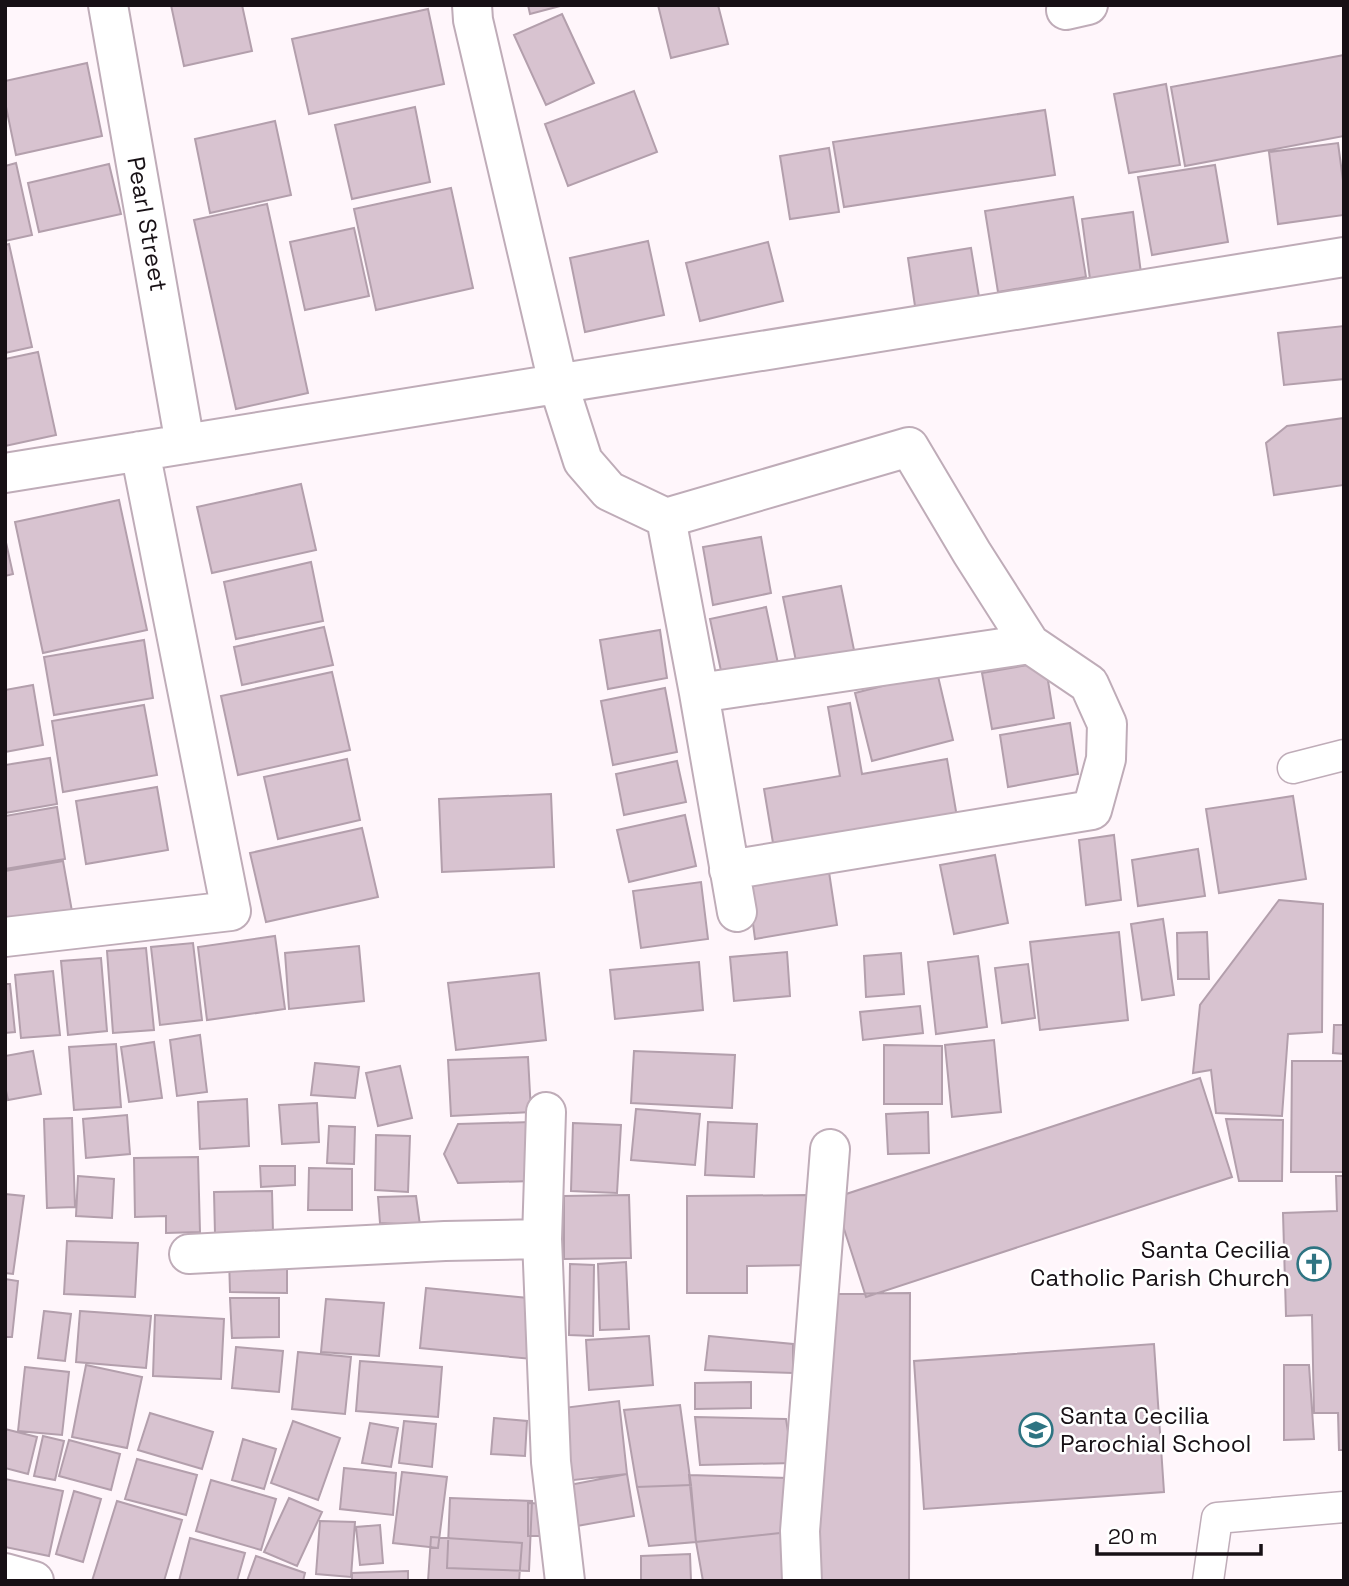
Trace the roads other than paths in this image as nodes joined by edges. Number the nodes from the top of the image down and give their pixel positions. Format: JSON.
{"nodes":[{"id":1,"x":108,"y":5,"type":"edge"},
{"id":2,"x":472,"y":5,"type":"edge"},
{"id":3,"x":1344,"y":257,"type":"edge"},
{"id":4,"x":558,"y":383,"type":"junction"},
{"id":5,"x":185,"y":444,"type":"junction"},
{"id":6,"x":140,"y":451,"type":"junction"},
{"id":7,"x":5,"y":473,"type":"edge"},
{"id":8,"x":666,"y":518,"type":"junction"},
{"id":9,"x":1030,"y":644,"type":"junction"},
{"id":10,"x":699,"y":694,"type":"junction"},
{"id":11,"x":1344,"y":755,"type":"edge"},
{"id":12,"x":1293,"y":768,"type":"dead end"},
{"id":13,"x":729,"y":870,"type":"junction"},
{"id":14,"x":737,"y":912,"type":"dead end"},
{"id":15,"x":5,"y":937,"type":"edge"},
{"id":16,"x":546,"y":1112,"type":"dead end"},
{"id":17,"x":830,"y":1149,"type":"dead end"},
{"id":18,"x":541,"y":1239,"type":"junction"},
{"id":19,"x":189,"y":1254,"type":"dead end"},
{"id":20,"x":1344,"y":1507,"type":"edge"},
{"id":21,"x":5,"y":1573,"type":"edge"},
{"id":22,"x":34,"y":1581,"type":"edge"},
{"id":23,"x":565,"y":1581,"type":"edge"},
{"id":24,"x":803,"y":1581,"type":"edge"},
{"id":25,"x":1208,"y":1581,"type":"edge"}],
"edges":[{"from":1,"to":5,"type":"street","name":"Pearl Street"},
{"from":2,"to":4,"type":"street"},
{"from":3,"to":4,"type":"street"},
{"from":4,"to":5,"type":"street"},
{"from":4,"to":8,"type":"street"},
{"from":5,"to":6,"type":"street"},
{"from":6,"to":7,"type":"street"},
{"from":6,"to":15,"type":"street"},
{"from":8,"to":9,"type":"street"},
{"from":8,"to":10,"type":"street"},
{"from":9,"to":10,"type":"street"},
{"from":9,"to":13,"type":"street"},
{"from":10,"to":13,"type":"street"},
{"from":11,"to":12,"type":"lane"},
{"from":13,"to":14,"type":"street"},
{"from":16,"to":18,"type":"street"},
{"from":17,"to":24,"type":"street"},
{"from":18,"to":19,"type":"street"},
{"from":18,"to":23,"type":"street"},
{"from":20,"to":25,"type":"lane"},
{"from":21,"to":22,"type":"street"}]}
